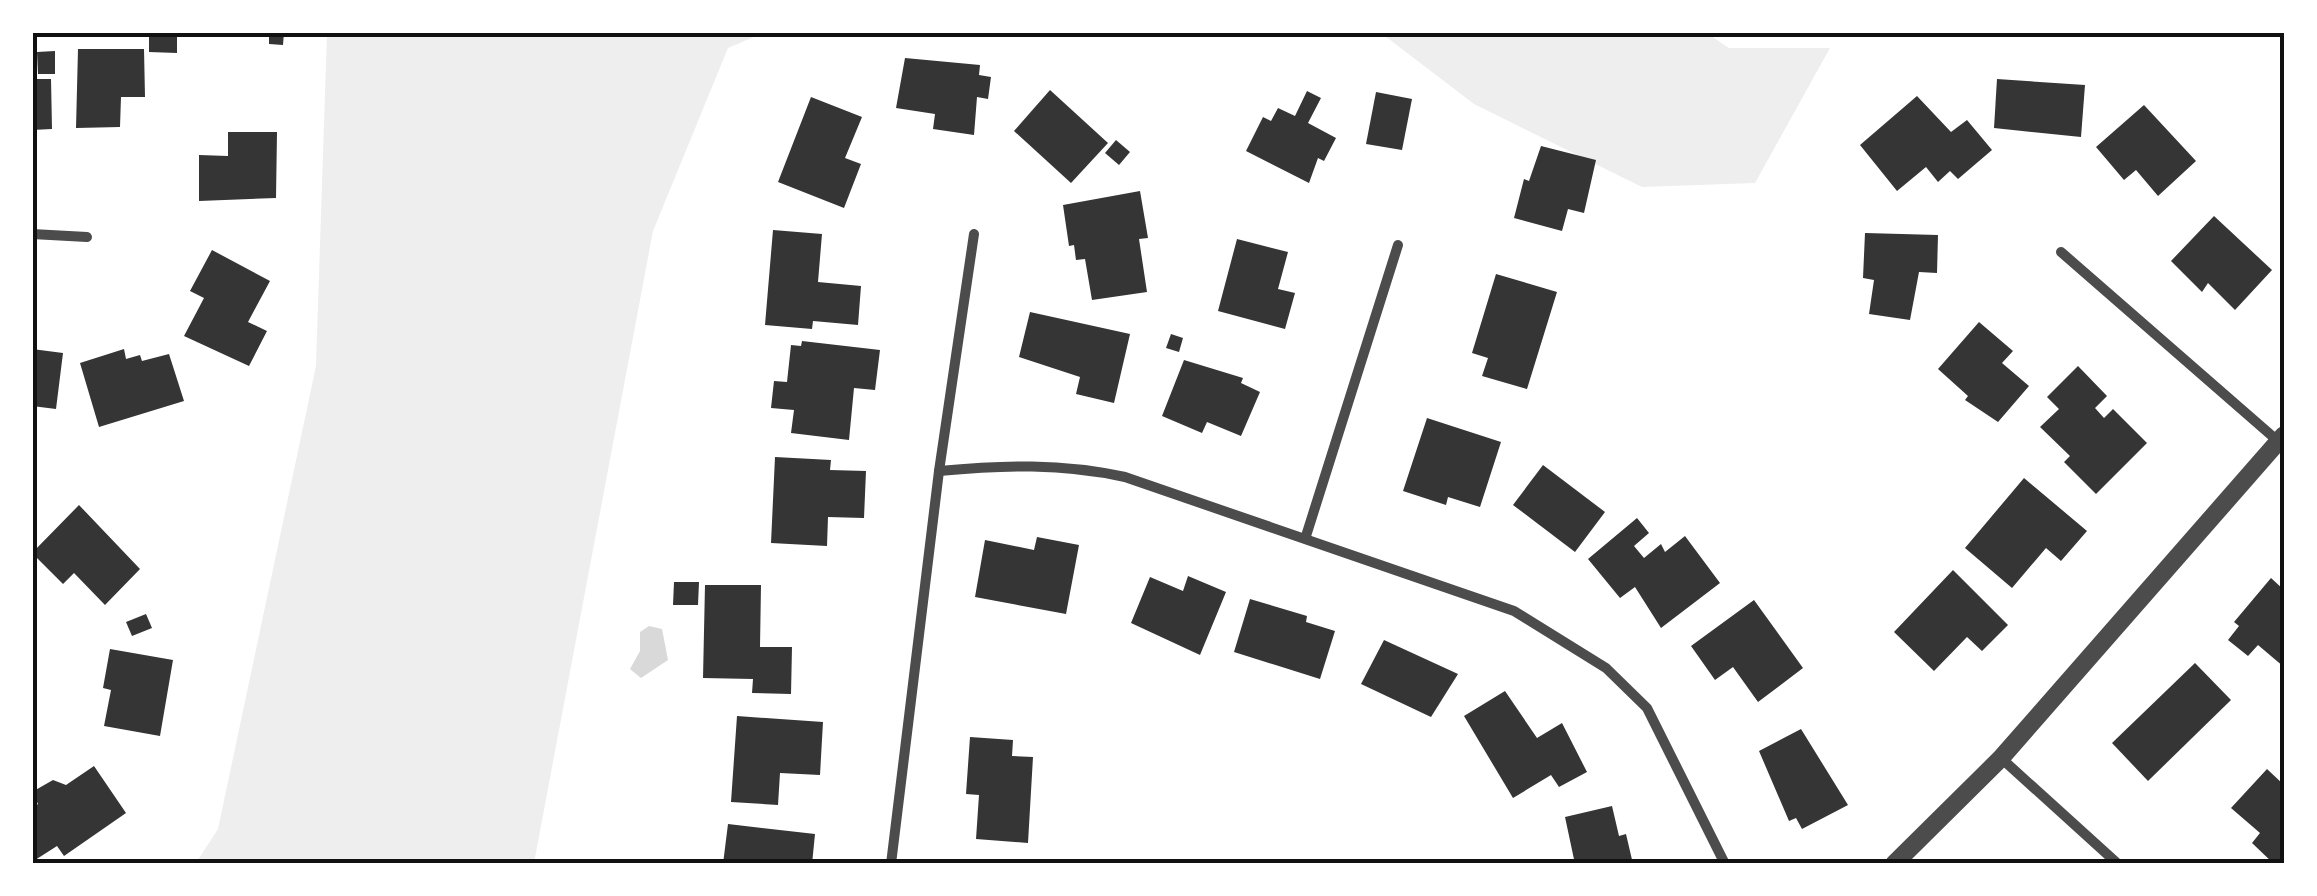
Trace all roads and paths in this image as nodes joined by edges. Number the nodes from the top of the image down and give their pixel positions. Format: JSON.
{"nodes":[{"id":1,"x":32,"y":234,"type":"edge"},
{"id":2,"x":974,"y":234,"type":"dead end"},
{"id":3,"x":87,"y":237,"type":"dead end"},
{"id":4,"x":1398,"y":244,"type":"dead end"},
{"id":5,"x":2061,"y":252,"type":"dead end"},
{"id":6,"x":2283,"y":441,"type":"edge"},
{"id":7,"x":938,"y":471,"type":"junction"},
{"id":8,"x":1306,"y":536,"type":"junction"},
{"id":9,"x":2001,"y":758,"type":"junction"},
{"id":10,"x":891,"y":864,"type":"edge"},
{"id":11,"x":1724,"y":864,"type":"edge"},
{"id":12,"x":1894,"y":864,"type":"edge"},
{"id":13,"x":2118,"y":864,"type":"edge"}],
"edges":[{"from":1,"to":3,"type":"street"},
{"from":2,"to":7,"type":"street"},
{"from":4,"to":8,"type":"street"},
{"from":5,"to":6,"type":"street"},
{"from":6,"to":9,"type":"street"},
{"from":7,"to":8,"type":"street"},
{"from":7,"to":10,"type":"street"},
{"from":8,"to":11,"type":"street"},
{"from":9,"to":12,"type":"street"},
{"from":9,"to":13,"type":"street"}]}
